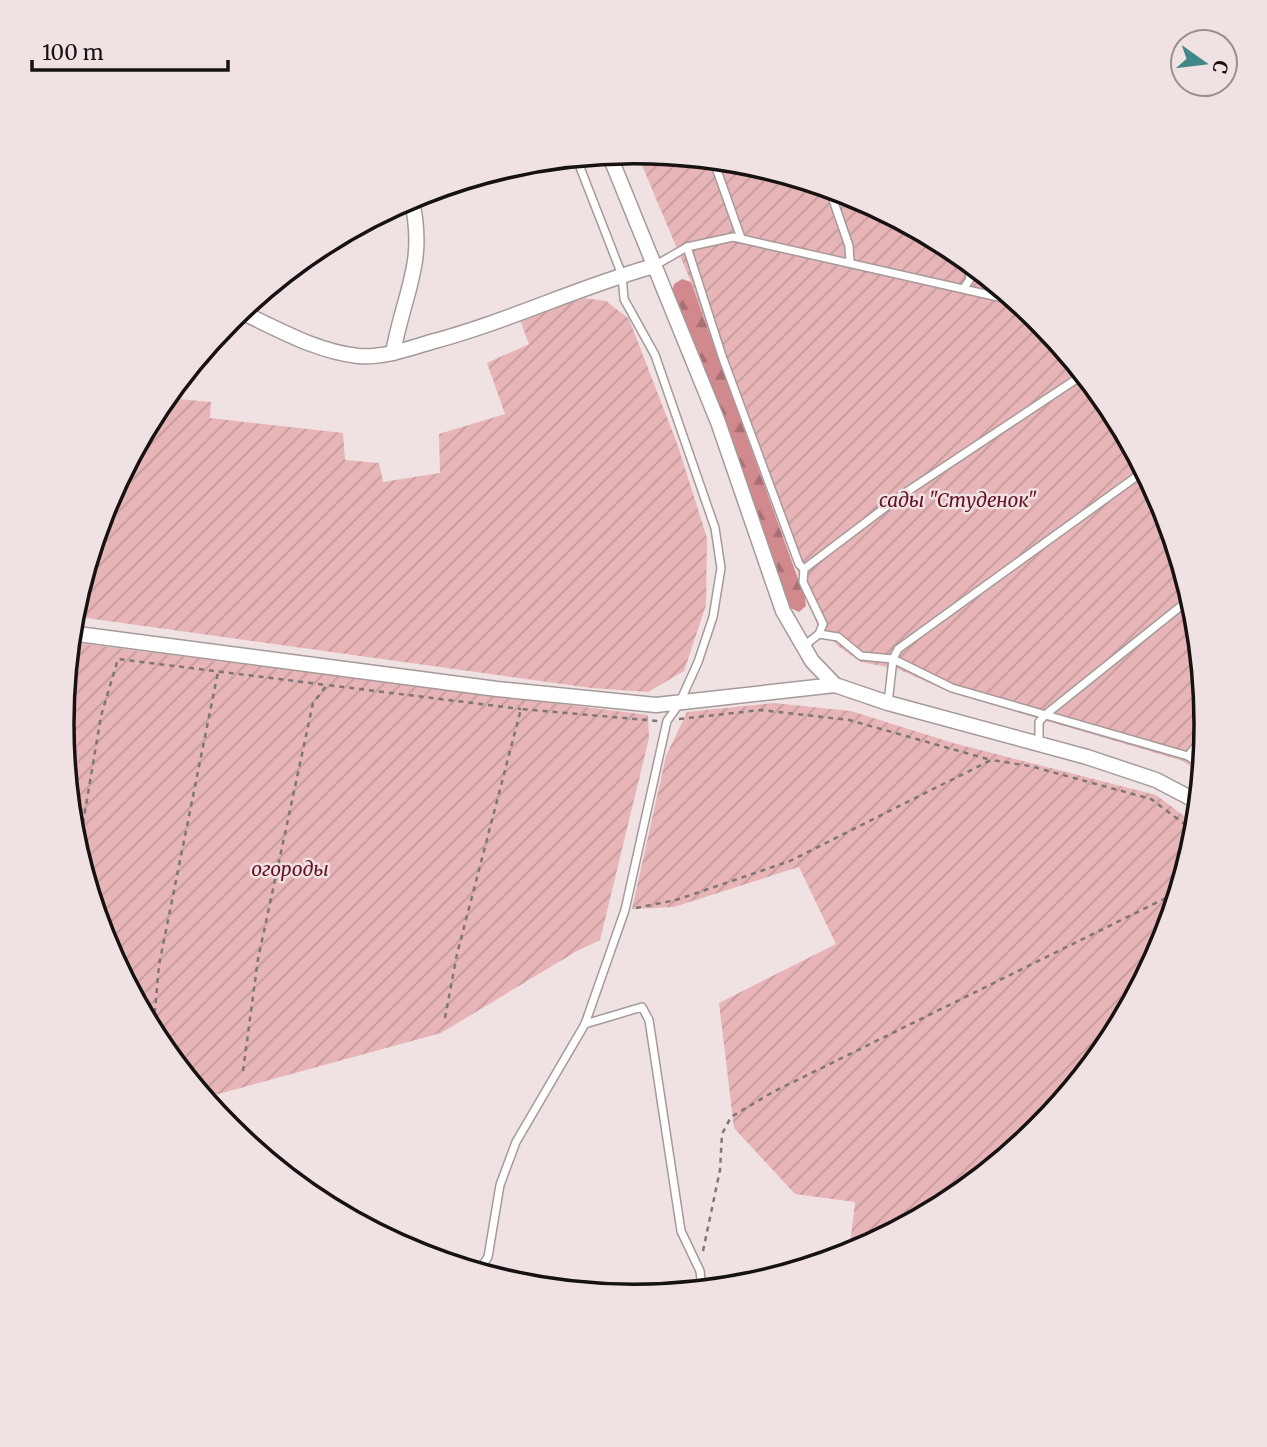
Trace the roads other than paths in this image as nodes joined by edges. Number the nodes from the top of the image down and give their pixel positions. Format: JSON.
{"nodes":[{"id":1,"x":613,"y":165,"type":"edge"},
{"id":2,"x":580,"y":166,"type":"edge"},
{"id":3,"x":717,"y":170,"type":"edge"},
{"id":4,"x":833,"y":200,"type":"edge"},
{"id":5,"x":412,"y":209,"type":"edge"},
{"id":6,"x":741,"y":239,"type":"junction"},
{"id":7,"x":687,"y":247,"type":"junction"},
{"id":8,"x":849,"y":262,"type":"junction"},
{"id":9,"x":654,"y":266,"type":"junction"},
{"id":10,"x":622,"y":275,"type":"junction"},
{"id":11,"x":969,"y":276,"type":"edge"},
{"id":12,"x":964,"y":288,"type":"junction"},
{"id":13,"x":995,"y":296,"type":"edge"},
{"id":14,"x":250,"y":316,"type":"edge"},
{"id":15,"x":393,"y":353,"type":"junction"},
{"id":16,"x":1075,"y":380,"type":"edge"},
{"id":17,"x":1136,"y":477,"type":"edge"},
{"id":18,"x":804,"y":569,"type":"junction"},
{"id":19,"x":1181,"y":606,"type":"edge"},
{"id":20,"x":81,"y":633,"type":"edge"},
{"id":21,"x":819,"y":634,"type":"junction"},
{"id":22,"x":803,"y":646,"type":"junction"},
{"id":23,"x":894,"y":659,"type":"junction"},
{"id":24,"x":835,"y":685,"type":"junction"},
{"id":25,"x":888,"y":703,"type":"junction"},
{"id":26,"x":679,"y":704,"type":"junction"},
{"id":27,"x":1045,"y":715,"type":"junction"},
{"id":28,"x":1039,"y":744,"type":"junction"},
{"id":29,"x":1193,"y":750,"type":"edge"},
{"id":30,"x":1188,"y":756,"type":"junction"},
{"id":31,"x":1192,"y":759,"type":"edge"},
{"id":32,"x":1189,"y":797,"type":"edge"},
{"id":33,"x":585,"y":1024,"type":"junction"},
{"id":34,"x":484,"y":1263,"type":"edge"},
{"id":35,"x":700,"y":1280,"type":"edge"}],
"edges":[{"from":1,"to":9,"type":"street"},
{"from":2,"to":10,"type":"lane"},
{"from":3,"to":6,"type":"lane"},
{"from":4,"to":8,"type":"lane"},
{"from":5,"to":15,"type":"street"},
{"from":6,"to":7,"type":"lane"},
{"from":6,"to":8,"type":"lane"},
{"from":7,"to":9,"type":"lane"},
{"from":7,"to":18,"type":"lane"},
{"from":8,"to":12,"type":"lane"},
{"from":9,"to":10,"type":"street"},
{"from":9,"to":22,"type":"street"},
{"from":10,"to":15,"type":"street"},
{"from":10,"to":26,"type":"lane"},
{"from":11,"to":12,"type":"lane"},
{"from":12,"to":13,"type":"lane"},
{"from":14,"to":15,"type":"street"},
{"from":16,"to":18,"type":"lane"},
{"from":17,"to":23,"type":"lane"},
{"from":18,"to":21,"type":"lane"},
{"from":19,"to":27,"type":"lane"},
{"from":20,"to":26,"type":"street"},
{"from":21,"to":22,"type":"lane"},
{"from":21,"to":23,"type":"lane"},
{"from":22,"to":24,"type":"street"},
{"from":23,"to":25,"type":"lane"},
{"from":23,"to":27,"type":"lane"},
{"from":24,"to":25,"type":"street"},
{"from":24,"to":26,"type":"street"},
{"from":25,"to":28,"type":"street"},
{"from":26,"to":33,"type":"lane"},
{"from":27,"to":28,"type":"lane"},
{"from":27,"to":30,"type":"lane"},
{"from":28,"to":32,"type":"street"},
{"from":29,"to":30,"type":"lane"},
{"from":30,"to":31,"type":"lane"},
{"from":33,"to":34,"type":"lane"},
{"from":33,"to":35,"type":"lane"}]}
